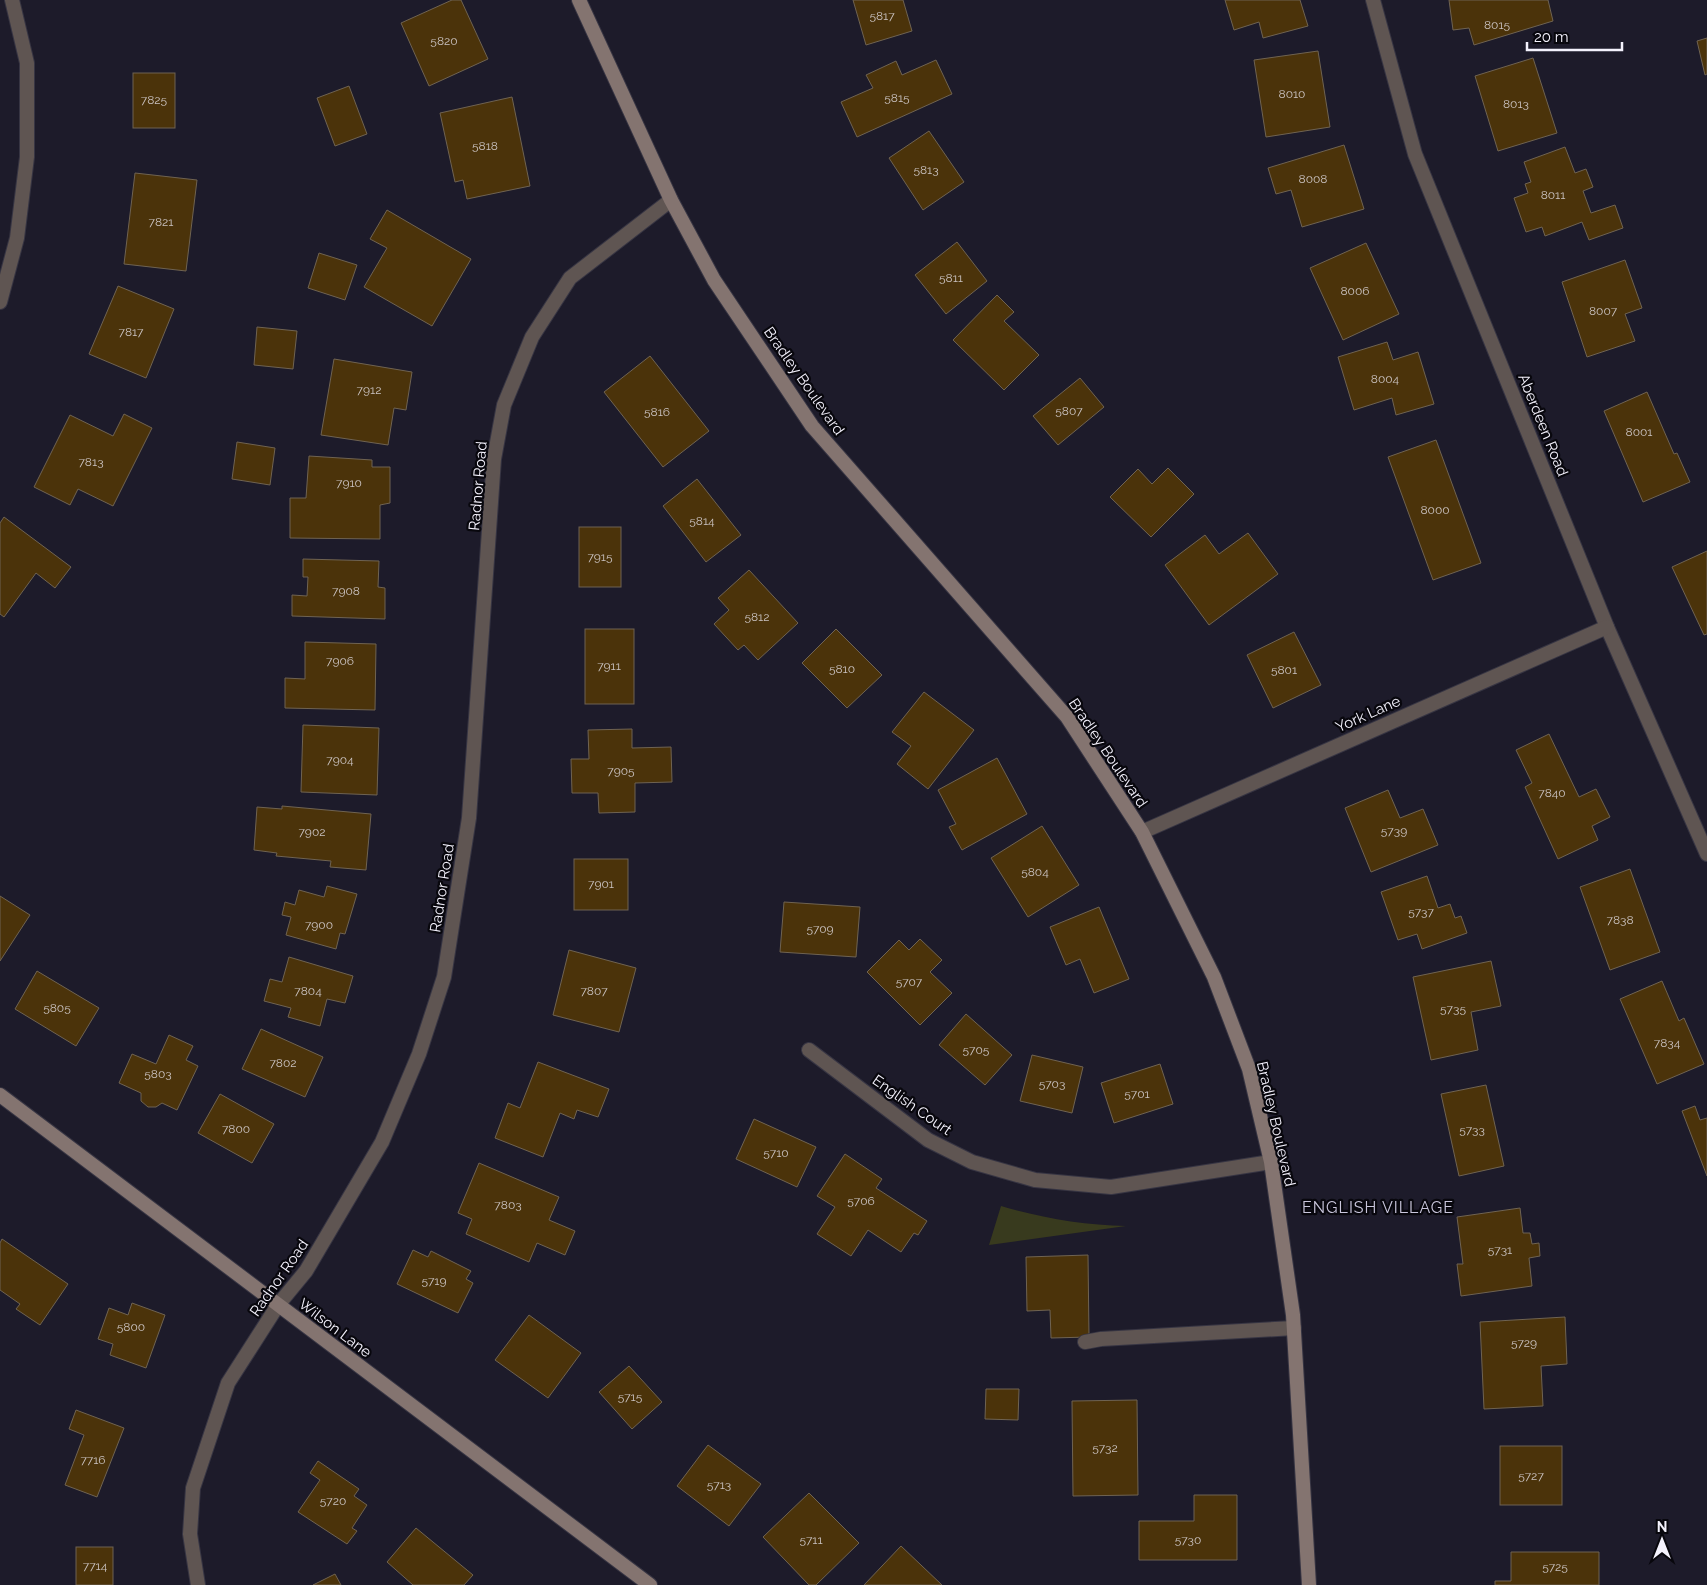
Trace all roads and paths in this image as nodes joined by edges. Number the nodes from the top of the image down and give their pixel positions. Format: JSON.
{"nodes":[{"id":1,"x":12,"y":0,"type":"edge"},
{"id":2,"x":579,"y":0,"type":"edge"},
{"id":3,"x":1373,"y":0,"type":"edge"},
{"id":4,"x":671,"y":200,"type":"junction"},
{"id":5,"x":0,"y":302,"type":"edge"},
{"id":6,"x":1607,"y":627,"type":"junction"},
{"id":7,"x":1142,"y":832,"type":"junction"},
{"id":8,"x":1707,"y":854,"type":"edge"},
{"id":9,"x":809,"y":1050,"type":"dead end"},
{"id":10,"x":0,"y":1095,"type":"edge"},
{"id":11,"x":1271,"y":1162,"type":"junction"},
{"id":12,"x":278,"y":1305,"type":"junction"},
{"id":13,"x":1294,"y":1328,"type":"junction"},
{"id":14,"x":1085,"y":1342,"type":"dead end"},
{"id":15,"x":198,"y":1585,"type":"edge"},
{"id":16,"x":650,"y":1585,"type":"edge"},
{"id":17,"x":1308,"y":1585,"type":"edge"}],
"edges":[{"from":1,"to":5,"type":"street"},
{"from":2,"to":4,"type":"main road","name":"Bradley Boulevard"},
{"from":3,"to":6,"type":"street","name":"Aberdeen Road"},
{"from":4,"to":7,"type":"main road","name":"Bradley Boulevard"},
{"from":4,"to":12,"type":"street","name":"Radnor Road"},
{"from":6,"to":7,"type":"street","name":"York Lane"},
{"from":6,"to":8,"type":"street","name":"Aberdeen Road"},
{"from":7,"to":11,"type":"main road","name":"Bradley Boulevard"},
{"from":9,"to":11,"type":"street","name":"English Court"},
{"from":10,"to":12,"type":"main road","name":"Wilson Lane"},
{"from":11,"to":13,"type":"main road","name":"Bradley Boulevard"},
{"from":12,"to":15,"type":"street","name":"Radnor Road"},
{"from":12,"to":16,"type":"main road","name":"Wilson Lane"},
{"from":13,"to":14,"type":"street"},
{"from":13,"to":17,"type":"main road","name":"Bradley Boulevard"}]}
